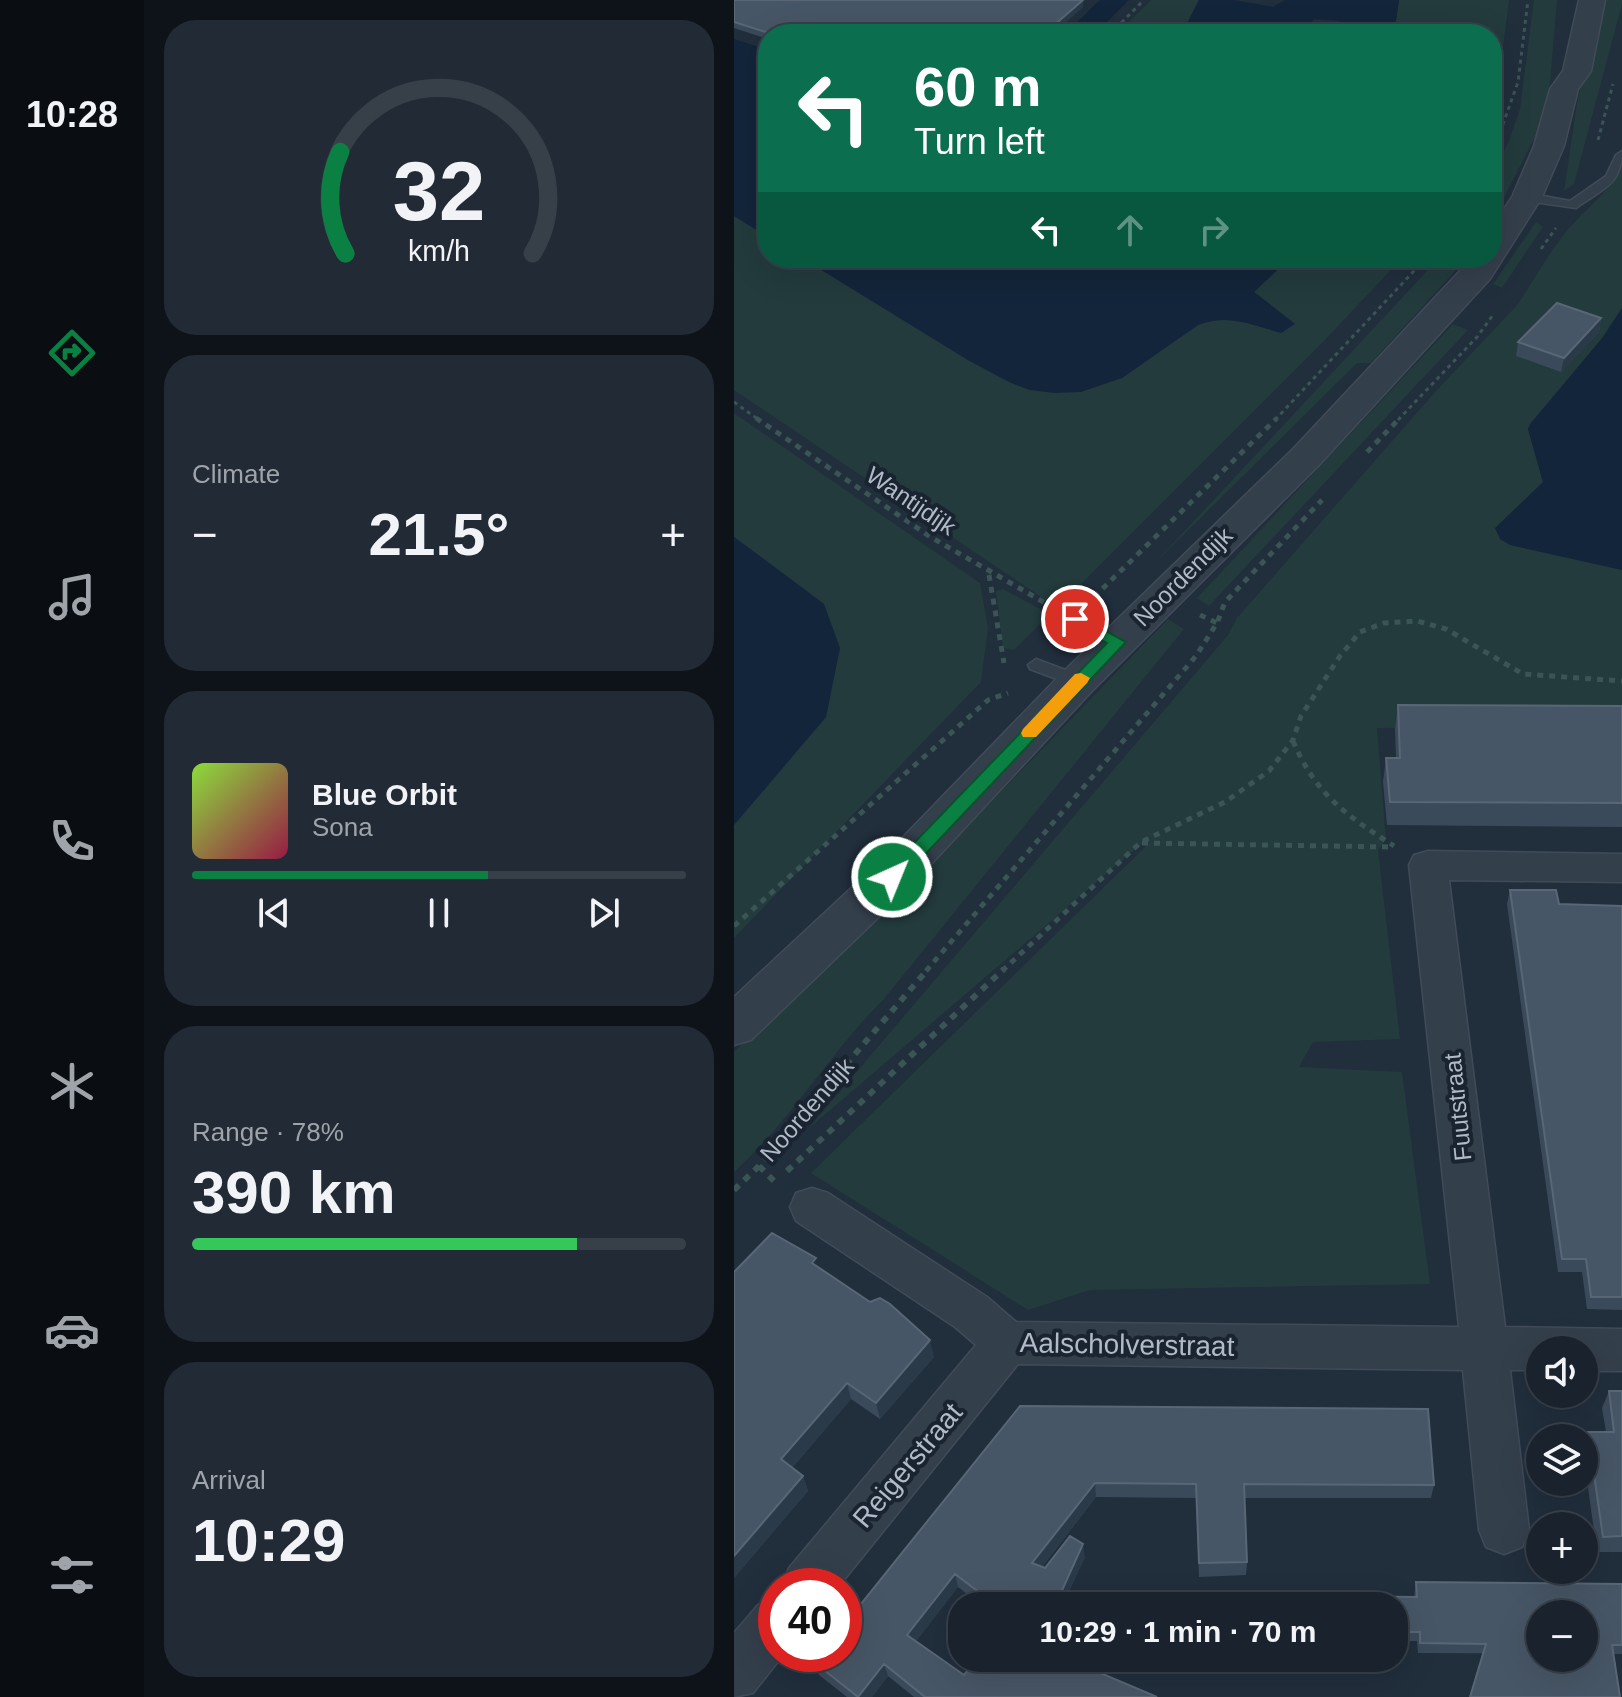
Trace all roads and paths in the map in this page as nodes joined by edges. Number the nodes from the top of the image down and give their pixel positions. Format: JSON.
{"nodes":[{"id":1,"x":1144,"y":0,"type":"edge"},
{"id":2,"x":1528,"y":0,"type":"edge"},
{"id":3,"x":1572,"y":0,"type":"edge"},
{"id":4,"x":1592,"y":0,"type":"edge"},
{"id":5,"x":1120,"y":24,"type":"edge"},
{"id":6,"x":1614,"y":79,"type":"dead end"},
{"id":7,"x":1564,"y":89,"type":"junction"},
{"id":8,"x":1502,"y":127,"type":"edge"},
{"id":9,"x":1622,"y":155,"type":"edge"},
{"id":10,"x":1527,"y":197,"type":"junction"},
{"id":11,"x":1572,"y":205,"type":"junction"},
{"id":12,"x":1502,"y":236,"type":"edge"},
{"id":13,"x":1417,"y":268,"type":"edge"},
{"id":14,"x":1482,"y":268,"type":"edge"},
{"id":15,"x":734,"y":402,"type":"edge"},
{"id":16,"x":988,"y":574,"type":"junction"},
{"id":17,"x":1110,"y":577,"type":"dead end"},
{"id":18,"x":1075,"y":619,"type":"joint"},
{"id":19,"x":1217,"y":623,"type":"dead end"},
{"id":20,"x":1118,"y":642,"type":"junction"},
{"id":21,"x":1005,"y":665,"type":"dead end"},
{"id":22,"x":1036,"y":665,"type":"dead end"},
{"id":23,"x":1078,"y":681,"type":"junction"},
{"id":24,"x":1622,"y":681,"type":"edge"},
{"id":25,"x":1016,"y":690,"type":"dead end"},
{"id":26,"x":1293,"y":740,"type":"junction"},
{"id":27,"x":1141,"y":842,"type":"junction"},
{"id":28,"x":1622,"y":868,"type":"edge"},
{"id":29,"x":734,"y":926,"type":"edge"},
{"id":30,"x":734,"y":1026,"type":"edge"},
{"id":31,"x":734,"y":1190,"type":"edge"},
{"id":32,"x":793,"y":1194,"type":"joint"},
{"id":33,"x":1007,"y":1343,"type":"junction"},
{"id":34,"x":1485,"y":1349,"type":"junction"},
{"id":35,"x":1622,"y":1350,"type":"edge"},
{"id":36,"x":1504,"y":1530,"type":"dead end"},
{"id":37,"x":822,"y":1568,"type":"edge"},
{"id":38,"x":758,"y":1645,"type":"edge"},
{"id":39,"x":734,"y":1674,"type":"edge"}],
"edges":[{"from":1,"to":5,"type":"path"},
{"from":2,"to":8,"type":"path"},
{"from":3,"to":7,"type":"street"},
{"from":4,"to":7,"type":"street"},
{"from":6,"to":11,"type":"path"},
{"from":7,"to":10,"type":"street"},
{"from":9,"to":11,"type":"lane"},
{"from":10,"to":11,"type":"lane"},
{"from":10,"to":12,"type":"street"},
{"from":13,"to":17,"type":"path","name":"Noordendijk"},
{"from":14,"to":20,"type":"street","name":"Noordendijk"},
{"from":15,"to":16,"type":"path","name":"Wantijdijk"},
{"from":16,"to":18,"type":"path","name":"Wantijdijk"},
{"from":16,"to":21,"type":"path"},
{"from":18,"to":20,"type":"lane"},
{"from":19,"to":31,"type":"path","name":"Noordendijk"},
{"from":20,"to":23,"type":"street","name":"Noordendijk"},
{"from":22,"to":23,"type":"lane"},
{"from":23,"to":30,"type":"street","name":"Noordendijk"},
{"from":24,"to":26,"type":"path"},
{"from":25,"to":29,"type":"path"},
{"from":26,"to":27,"type":"path"},
{"from":26,"to":27,"type":"path"},
{"from":27,"to":32,"type":"path"},
{"from":28,"to":34,"type":"street","name":"Fuutstraat"},
{"from":32,"to":33,"type":"street","name":"Aalscholverstraat"},
{"from":33,"to":34,"type":"street","name":"Aalscholverstraat"},
{"from":33,"to":37,"type":"street","name":"Reigerstraat"},
{"from":34,"to":35,"type":"street","name":"Aalscholverstraat"},
{"from":34,"to":36,"type":"street"},
{"from":38,"to":39,"type":"street"}]}
